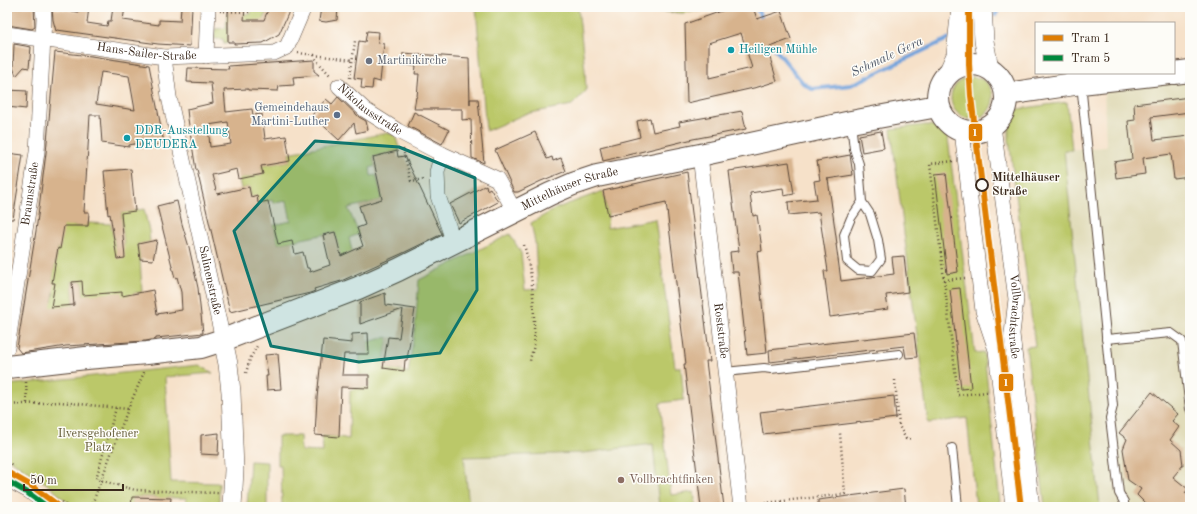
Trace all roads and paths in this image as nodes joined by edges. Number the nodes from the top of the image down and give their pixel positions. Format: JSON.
{"nodes":[{"id":1,"x":43,"y":7,"type":"edge"},
{"id":2,"x":250,"y":7,"type":"edge"},
{"id":3,"x":304,"y":7,"type":"edge"},
{"id":4,"x":982,"y":7,"type":"edge"},
{"id":5,"x":208,"y":9,"type":"edge"},
{"id":6,"x":960,"y":16,"type":"edge"},
{"id":7,"x":7,"y":34,"type":"edge"},
{"id":8,"x":43,"y":38,"type":"junction"},
{"id":9,"x":355,"y":41,"type":"dead end"},
{"id":10,"x":287,"y":47,"type":"junction"},
{"id":11,"x":314,"y":55,"type":"junction"},
{"id":12,"x":164,"y":56,"type":"junction"},
{"id":13,"x":206,"y":56,"type":"junction"},
{"id":14,"x":352,"y":60,"type":"junction"},
{"id":15,"x":952,"y":64,"type":"junction"},
{"id":16,"x":989,"y":68,"type":"junction"},
{"id":17,"x":1190,"y":71,"type":"edge"},
{"id":18,"x":1175,"y":72,"type":"edge"},
{"id":19,"x":1161,"y":74,"type":"edge"},
{"id":20,"x":1081,"y":83,"type":"junction"},
{"id":21,"x":342,"y":89,"type":"junction"},
{"id":22,"x":1006,"y":94,"type":"junction"},
{"id":23,"x":938,"y":104,"type":"junction"},
{"id":24,"x":851,"y":122,"type":"junction"},
{"id":25,"x":993,"y":126,"type":"junction"},
{"id":26,"x":398,"y":131,"type":"junction"},
{"id":27,"x":962,"y":131,"type":"junction"},
{"id":28,"x":442,"y":154,"type":"junction"},
{"id":29,"x":700,"y":155,"type":"junction"},
{"id":30,"x":953,"y":161,"type":"dead end"},
{"id":31,"x":437,"y":177,"type":"junction"},
{"id":32,"x":862,"y":202,"type":"junction"},
{"id":33,"x":515,"y":212,"type":"junction"},
{"id":34,"x":454,"y":243,"type":"junction"},
{"id":35,"x":524,"y":245,"type":"dead end"},
{"id":36,"x":968,"y":277,"type":"dead end"},
{"id":37,"x":944,"y":280,"type":"junction"},
{"id":38,"x":223,"y":340,"type":"junction"},
{"id":39,"x":1106,"y":340,"type":"junction"},
{"id":40,"x":7,"y":348,"type":"edge"},
{"id":41,"x":147,"y":353,"type":"junction"},
{"id":42,"x":899,"y":354,"type":"dead end"},
{"id":43,"x":530,"y":363,"type":"dead end"},
{"id":44,"x":16,"y":366,"type":"edge"},
{"id":45,"x":725,"y":372,"type":"junction"},
{"id":46,"x":894,"y":380,"type":"dead end"},
{"id":47,"x":992,"y":392,"type":"dead end"},
{"id":48,"x":27,"y":403,"type":"junction"},
{"id":49,"x":7,"y":405,"type":"edge"},
{"id":50,"x":116,"y":408,"type":"junction"},
{"id":51,"x":128,"y":409,"type":"junction"},
{"id":52,"x":1190,"y":409,"type":"edge"},
{"id":53,"x":840,"y":433,"type":"dead end"},
{"id":54,"x":911,"y":438,"type":"dead end"},
{"id":55,"x":952,"y":448,"type":"dead end"},
{"id":56,"x":7,"y":472,"type":"edge"},
{"id":57,"x":7,"y":479,"type":"edge"},
{"id":58,"x":101,"y":480,"type":"junction"},
{"id":59,"x":232,"y":501,"type":"edge"},
{"id":60,"x":50,"y":507,"type":"edge"},
{"id":61,"x":60,"y":507,"type":"edge"},
{"id":62,"x":91,"y":507,"type":"edge"},
{"id":63,"x":741,"y":507,"type":"edge"},
{"id":64,"x":765,"y":507,"type":"edge"},
{"id":65,"x":958,"y":507,"type":"edge"},
{"id":66,"x":1014,"y":507,"type":"edge"},
{"id":67,"x":1032,"y":507,"type":"edge"},
{"id":68,"x":1124,"y":507,"type":"edge"}],
"edges":[{"from":1,"to":8,"type":"street","name":"Braunstraße"},
{"from":2,"to":5,"type":"path"},
{"from":3,"to":10,"type":"street"},
{"from":4,"to":16,"type":"street"},
{"from":5,"to":13,"type":"street"},
{"from":6,"to":15,"type":"street"},
{"from":7,"to":8,"type":"street","name":"Hans-Sailer-Straße"},
{"from":8,"to":12,"type":"street","name":"Hans-Sailer-Straße"},
{"from":8,"to":40,"type":"street","name":"Braunstraße"},
{"from":9,"to":14,"type":"path"},
{"from":10,"to":11,"type":"path"},
{"from":10,"to":13,"type":"street","name":"Hans-Sailer-Straße"},
{"from":11,"to":14,"type":"path"},
{"from":11,"to":21,"type":"path","name":"Nikolausstraße"},
{"from":12,"to":13,"type":"street","name":"Hans-Sailer-Straße"},
{"from":12,"to":38,"type":"street","name":"Salinenstraße"},
{"from":14,"to":21,"type":"path"},
{"from":15,"to":16,"type":"main road"},
{"from":15,"to":23,"type":"main road"},
{"from":16,"to":22,"type":"main road"},
{"from":17,"to":18,"type":"main road"},
{"from":19,"to":20,"type":"main road"},
{"from":20,"to":22,"type":"main road"},
{"from":20,"to":39,"type":"lane"},
{"from":21,"to":26,"type":"street","name":"Nikolausstraße"},
{"from":22,"to":25,"type":"main road"},
{"from":23,"to":24,"type":"main road","name":"Mittelhäuser Straße"},
{"from":23,"to":27,"type":"main road"},
{"from":24,"to":29,"type":"main road","name":"Mittelhäuser Straße"},
{"from":24,"to":32,"type":"lane"},
{"from":25,"to":27,"type":"main road"},
{"from":25,"to":67,"type":"street","name":"Vollbrachtstraße"},
{"from":26,"to":28,"type":"street","name":"Nikolausstraße"},
{"from":26,"to":31,"type":"path"},
{"from":27,"to":66,"type":"street","name":"Vollbrachtstraße"},
{"from":28,"to":31,"type":"street"},
{"from":28,"to":33,"type":"street","name":"Nikolausstraße"},
{"from":29,"to":33,"type":"main road","name":"Mittelhäuser Straße"},
{"from":29,"to":45,"type":"street","name":"Roststraße"},
{"from":30,"to":37,"type":"path"},
{"from":31,"to":34,"type":"street"},
{"from":32,"to":32,"type":"lane"},
{"from":33,"to":34,"type":"main road","name":"Mittelhäuser Straße"},
{"from":34,"to":38,"type":"main road","name":"Mittelhäuser Straße"},
{"from":35,"to":43,"type":"path"},
{"from":36,"to":37,"type":"path"},
{"from":37,"to":47,"type":"path"},
{"from":38,"to":41,"type":"main road"},
{"from":38,"to":59,"type":"street","name":"Salinenstraße"},
{"from":39,"to":52,"type":"lane"},
{"from":39,"to":68,"type":"lane"},
{"from":41,"to":44,"type":"main road"},
{"from":41,"to":51,"type":"path"},
{"from":42,"to":45,"type":"lane"},
{"from":44,"to":48,"type":"path"},
{"from":45,"to":63,"type":"street","name":"Roststraße"},
{"from":46,"to":54,"type":"path"},
{"from":48,"to":49,"type":"path"},
{"from":48,"to":50,"type":"path"},
{"from":50,"to":51,"type":"path"},
{"from":50,"to":58,"type":"path"},
{"from":51,"to":58,"type":"path"},
{"from":53,"to":64,"type":"path"},
{"from":55,"to":65,"type":"lane"},
{"from":56,"to":61,"type":"lane"},
{"from":57,"to":60,"type":"street"},
{"from":58,"to":59,"type":"path"},
{"from":58,"to":62,"type":"path"}]}
